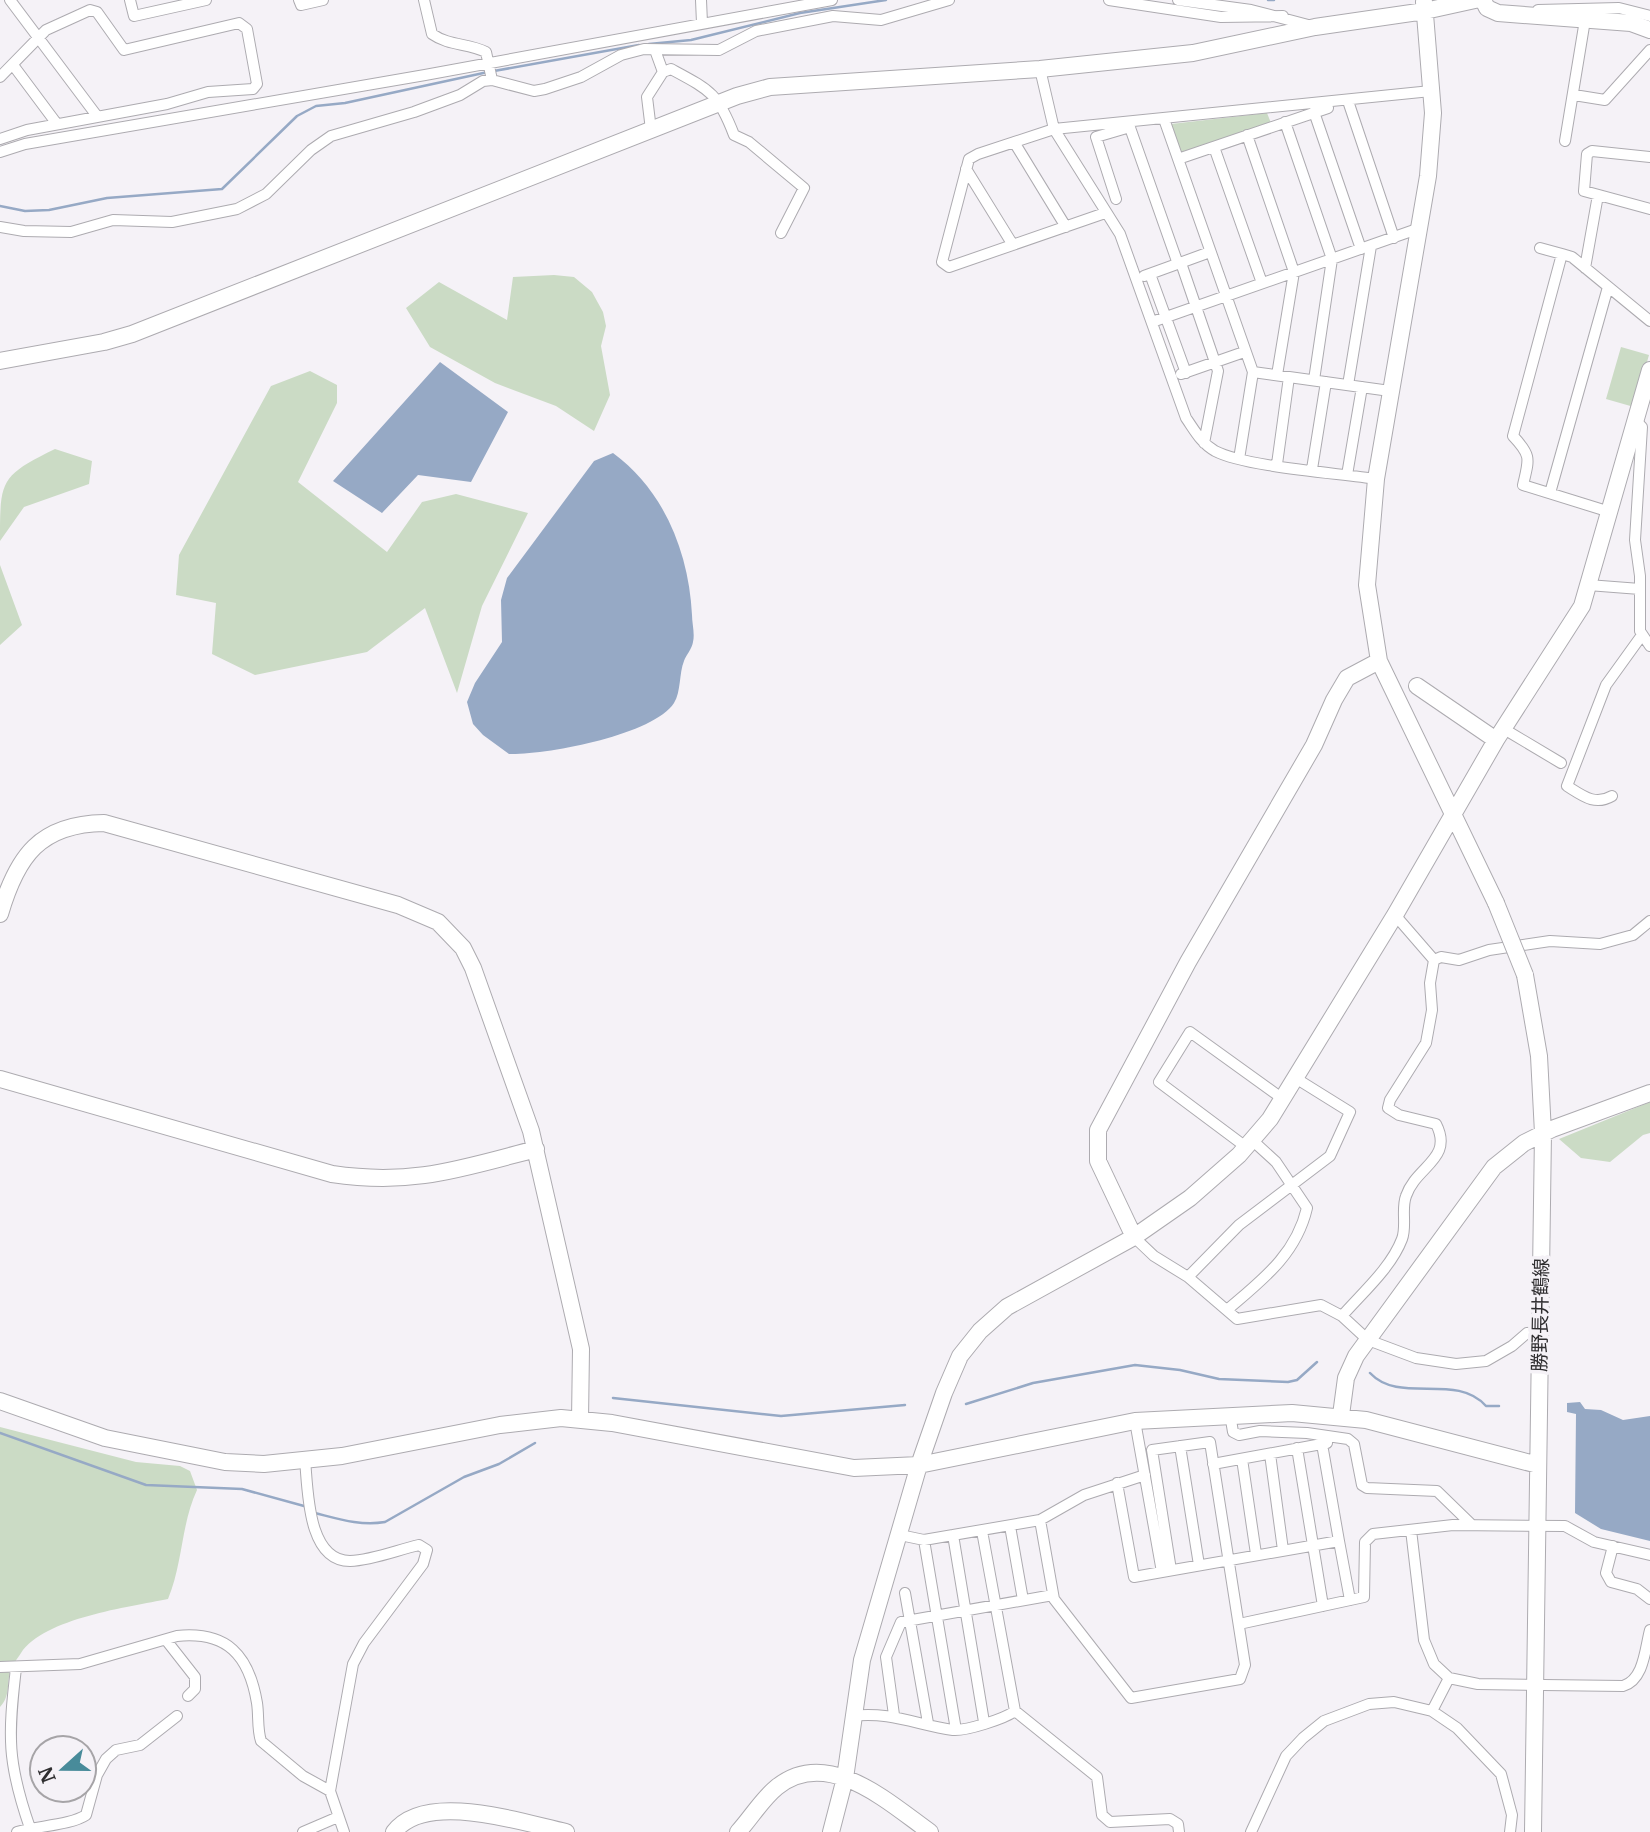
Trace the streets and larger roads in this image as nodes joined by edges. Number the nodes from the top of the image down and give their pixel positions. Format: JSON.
{"nodes":[{"id":1,"x":10,"y":0,"type":"edge"},
{"id":2,"x":130,"y":0,"type":"edge"},
{"id":3,"x":206,"y":0,"type":"edge"},
{"id":4,"x":299,"y":0,"type":"edge"},
{"id":5,"x":323,"y":0,"type":"edge"},
{"id":6,"x":424,"y":0,"type":"edge"},
{"id":7,"x":701,"y":0,"type":"edge"},
{"id":8,"x":832,"y":0,"type":"edge"},
{"id":9,"x":949,"y":0,"type":"edge"},
{"id":10,"x":1109,"y":0,"type":"edge"},
{"id":11,"x":1178,"y":0,"type":"edge"},
{"id":12,"x":1475,"y":0,"type":"edge"},
{"id":13,"x":1483,"y":0,"type":"edge"},
{"id":14,"x":1231,"y":4,"type":"edge"},
{"id":15,"x":1424,"y":6,"type":"edge"},
{"id":16,"x":1283,"y":16,"type":"junction"},
{"id":17,"x":1531,"y":16,"type":"junction"},
{"id":18,"x":1650,"y":16,"type":"edge"},
{"id":19,"x":1585,"y":20,"type":"junction"},
{"id":20,"x":702,"y":23,"type":"junction"},
{"id":21,"x":1315,"y":27,"type":"junction"},
{"id":22,"x":1650,"y":30,"type":"edge"},
{"id":23,"x":38,"y":38,"type":"junction"},
{"id":24,"x":655,"y":50,"type":"junction"},
{"id":25,"x":1650,"y":50,"type":"edge"},
{"id":26,"x":490,"y":62,"type":"junction"},
{"id":27,"x":13,"y":65,"type":"junction"},
{"id":28,"x":1040,"y":69,"type":"junction"},
{"id":29,"x":663,"y":72,"type":"junction"},
{"id":30,"x":0,"y":77,"type":"edge"},
{"id":31,"x":492,"y":80,"type":"junction"},
{"id":32,"x":1431,"y":92,"type":"junction"},
{"id":33,"x":1574,"y":95,"type":"junction"},
{"id":34,"x":1348,"y":101,"type":"junction"},
{"id":35,"x":720,"y":103,"type":"junction"},
{"id":36,"x":1314,"y":112,"type":"junction"},
{"id":37,"x":97,"y":116,"type":"junction"},
{"id":38,"x":1164,"y":119,"type":"junction"},
{"id":39,"x":1285,"y":122,"type":"junction"},
{"id":40,"x":57,"y":124,"type":"junction"},
{"id":41,"x":1129,"y":125,"type":"junction"},
{"id":42,"x":1054,"y":128,"type":"junction"},
{"id":43,"x":651,"y":130,"type":"junction"},
{"id":44,"x":1247,"y":135,"type":"junction"},
{"id":45,"x":0,"y":139,"type":"edge"},
{"id":46,"x":1565,"y":141,"type":"dead end"},
{"id":47,"x":1014,"y":142,"type":"junction"},
{"id":48,"x":1214,"y":147,"type":"junction"},
{"id":49,"x":0,"y":152,"type":"edge"},
{"id":50,"x":1650,"y":158,"type":"edge"},
{"id":51,"x":1178,"y":159,"type":"junction"},
{"id":52,"x":966,"y":169,"type":"junction"},
{"id":53,"x":1598,"y":194,"type":"junction"},
{"id":54,"x":1116,"y":200,"type":"dead end"},
{"id":55,"x":1650,"y":209,"type":"edge"},
{"id":56,"x":1105,"y":213,"type":"junction"},
{"id":57,"x":0,"y":227,"type":"edge"},
{"id":58,"x":1066,"y":227,"type":"junction"},
{"id":59,"x":1420,"y":228,"type":"junction"},
{"id":60,"x":781,"y":233,"type":"dead end"},
{"id":61,"x":1394,"y":238,"type":"junction"},
{"id":62,"x":1013,"y":245,"type":"junction"},
{"id":63,"x":1366,"y":247,"type":"junction"},
{"id":64,"x":1540,"y":248,"type":"dead end"},
{"id":65,"x":1210,"y":252,"type":"junction"},
{"id":66,"x":1562,"y":254,"type":"junction"},
{"id":67,"x":1332,"y":259,"type":"junction"},
{"id":68,"x":1179,"y":263,"type":"junction"},
{"id":69,"x":1585,"y":268,"type":"junction"},
{"id":70,"x":1294,"y":272,"type":"junction"},
{"id":71,"x":1150,"y":274,"type":"junction"},
{"id":72,"x":1138,"y":278,"type":"junction"},
{"id":73,"x":1262,"y":283,"type":"junction"},
{"id":74,"x":1608,"y":287,"type":"junction"},
{"id":75,"x":1224,"y":296,"type":"junction"},
{"id":76,"x":1195,"y":307,"type":"junction"},
{"id":77,"x":1166,"y":318,"type":"junction"},
{"id":78,"x":1650,"y":321,"type":"edge"},
{"id":79,"x":1152,"y":323,"type":"junction"},
{"id":80,"x":1244,"y":352,"type":"junction"},
{"id":81,"x":0,"y":361,"type":"edge"},
{"id":82,"x":1215,"y":362,"type":"junction"},
{"id":83,"x":1650,"y":370,"type":"edge"},
{"id":84,"x":1253,"y":372,"type":"junction"},
{"id":85,"x":1186,"y":373,"type":"junction"},
{"id":86,"x":1283,"y":376,"type":"junction"},
{"id":87,"x":1172,"y":378,"type":"junction"},
{"id":88,"x":1314,"y":380,"type":"junction"},
{"id":89,"x":1326,"y":382,"type":"junction"},
{"id":90,"x":1348,"y":385,"type":"junction"},
{"id":91,"x":1362,"y":387,"type":"junction"},
{"id":92,"x":1390,"y":391,"type":"junction"},
{"id":93,"x":1642,"y":412,"type":"edge"},
{"id":94,"x":1204,"y":443,"type":"junction"},
{"id":95,"x":1239,"y":459,"type":"junction"},
{"id":96,"x":1277,"y":464,"type":"junction"},
{"id":97,"x":1312,"y":470,"type":"junction"},
{"id":98,"x":1347,"y":475,"type":"junction"},
{"id":99,"x":1376,"y":479,"type":"junction"},
{"id":100,"x":1550,"y":494,"type":"junction"},
{"id":101,"x":1610,"y":512,"type":"junction"},
{"id":102,"x":1588,"y":585,"type":"junction"},
{"id":103,"x":1640,"y":589,"type":"junction"},
{"id":104,"x":1642,"y":635,"type":"junction"},
{"id":105,"x":1650,"y":646,"type":"edge"},
{"id":106,"x":1379,"y":661,"type":"junction"},
{"id":107,"x":1417,"y":686,"type":"dead end"},
{"id":108,"x":1500,"y":734,"type":"junction"},
{"id":109,"x":1561,"y":763,"type":"dead end"},
{"id":110,"x":1612,"y":796,"type":"dead end"},
{"id":111,"x":1452,"y":816,"type":"junction"},
{"id":112,"x":0,"y":914,"type":"edge"},
{"id":113,"x":1395,"y":915,"type":"junction"},
{"id":114,"x":1650,"y":921,"type":"edge"},
{"id":115,"x":1434,"y":960,"type":"junction"},
{"id":116,"x":0,"y":1079,"type":"edge"},
{"id":117,"x":1297,"y":1079,"type":"junction"},
{"id":118,"x":1650,"y":1093,"type":"edge"},
{"id":119,"x":1283,"y":1099,"type":"junction"},
{"id":120,"x":1543,"y":1133,"type":"junction"},
{"id":121,"x":1249,"y":1143,"type":"junction"},
{"id":122,"x":536,"y":1149,"type":"junction"},
{"id":123,"x":1292,"y":1184,"type":"junction"},
{"id":124,"x":1135,"y":1237,"type":"junction"},
{"id":125,"x":1188,"y":1277,"type":"junction"},
{"id":126,"x":1227,"y":1310,"type":"junction"},
{"id":127,"x":1342,"y":1316,"type":"junction"},
{"id":128,"x":1540,"y":1332,"type":"junction"},
{"id":129,"x":1368,"y":1339,"type":"junction"},
{"id":130,"x":0,"y":1401,"type":"edge"},
{"id":131,"x":1230,"y":1415,"type":"junction"},
{"id":132,"x":1340,"y":1415,"type":"junction"},
{"id":133,"x":580,"y":1420,"type":"junction"},
{"id":134,"x":1135,"y":1421,"type":"junction"},
{"id":135,"x":1348,"y":1439,"type":"junction"},
{"id":136,"x":1322,"y":1444,"type":"junction"},
{"id":137,"x":1180,"y":1446,"type":"junction"},
{"id":138,"x":1297,"y":1448,"type":"junction"},
{"id":139,"x":1270,"y":1454,"type":"junction"},
{"id":140,"x":1242,"y":1459,"type":"junction"},
{"id":141,"x":305,"y":1460,"type":"junction"},
{"id":142,"x":1213,"y":1464,"type":"junction"},
{"id":143,"x":919,"y":1465,"type":"junction"},
{"id":144,"x":1538,"y":1465,"type":"junction"},
{"id":145,"x":1145,"y":1475,"type":"junction"},
{"id":146,"x":1117,"y":1483,"type":"junction"},
{"id":147,"x":1040,"y":1520,"type":"junction"},
{"id":148,"x":1472,"y":1525,"type":"junction"},
{"id":149,"x":1539,"y":1525,"type":"junction"},
{"id":150,"x":1010,"y":1526,"type":"junction"},
{"id":151,"x":1411,"y":1530,"type":"junction"},
{"id":152,"x":982,"y":1531,"type":"junction"},
{"id":153,"x":900,"y":1535,"type":"junction"},
{"id":154,"x":953,"y":1535,"type":"junction"},
{"id":155,"x":924,"y":1540,"type":"junction"},
{"id":156,"x":1339,"y":1541,"type":"junction"},
{"id":157,"x":1312,"y":1545,"type":"junction"},
{"id":158,"x":1613,"y":1546,"type":"junction"},
{"id":159,"x":1283,"y":1550,"type":"junction"},
{"id":160,"x":1256,"y":1554,"type":"junction"},
{"id":161,"x":1650,"y":1555,"type":"edge"},
{"id":162,"x":1228,"y":1559,"type":"junction"},
{"id":163,"x":1199,"y":1565,"type":"junction"},
{"id":164,"x":1166,"y":1571,"type":"junction"},
{"id":165,"x":905,"y":1593,"type":"dead end"},
{"id":166,"x":1053,"y":1595,"type":"junction"},
{"id":167,"x":1023,"y":1600,"type":"junction"},
{"id":168,"x":1350,"y":1600,"type":"junction"},
{"id":169,"x":1650,"y":1600,"type":"edge"},
{"id":170,"x":995,"y":1605,"type":"junction"},
{"id":171,"x":1323,"y":1606,"type":"junction"},
{"id":172,"x":965,"y":1611,"type":"junction"},
{"id":173,"x":937,"y":1616,"type":"junction"},
{"id":174,"x":910,"y":1621,"type":"junction"},
{"id":175,"x":1239,"y":1624,"type":"junction"},
{"id":176,"x":1650,"y":1630,"type":"edge"},
{"id":177,"x":166,"y":1640,"type":"junction"},
{"id":178,"x":0,"y":1667,"type":"edge"},
{"id":179,"x":16,"y":1668,"type":"junction"},
{"id":180,"x":1449,"y":1678,"type":"junction"},
{"id":181,"x":1536,"y":1685,"type":"junction"},
{"id":182,"x":188,"y":1696,"type":"dead end"},
{"id":183,"x":1015,"y":1711,"type":"junction"},
{"id":184,"x":1432,"y":1711,"type":"junction"},
{"id":185,"x":894,"y":1715,"type":"junction"},
{"id":186,"x":177,"y":1716,"type":"dead end"},
{"id":187,"x":852,"y":1716,"type":"junction"},
{"id":188,"x":984,"y":1722,"type":"junction"},
{"id":189,"x":928,"y":1723,"type":"junction"},
{"id":190,"x":956,"y":1730,"type":"junction"},
{"id":191,"x":845,"y":1778,"type":"junction"},
{"id":192,"x":330,"y":1791,"type":"junction"},
{"id":193,"x":338,"y":1817,"type":"junction"},
{"id":194,"x":30,"y":1828,"type":"junction"},
{"id":195,"x":17,"y":1832,"type":"edge"},
{"id":196,"x":303,"y":1832,"type":"edge"},
{"id":197,"x":344,"y":1832,"type":"edge"},
{"id":198,"x":394,"y":1832,"type":"edge"},
{"id":199,"x":566,"y":1832,"type":"edge"},
{"id":200,"x":738,"y":1832,"type":"edge"},
{"id":201,"x":831,"y":1832,"type":"edge"},
{"id":202,"x":930,"y":1832,"type":"edge"},
{"id":203,"x":1180,"y":1832,"type":"edge"},
{"id":204,"x":1251,"y":1832,"type":"edge"},
{"id":205,"x":1510,"y":1832,"type":"edge"},
{"id":206,"x":1533,"y":1832,"type":"edge"}],
"edges":[{"from":1,"to":23,"type":"street"},
{"from":2,"to":3,"type":"street"},
{"from":4,"to":5,"type":"street"},
{"from":6,"to":26,"type":"street"},
{"from":7,"to":20,"type":"street"},
{"from":8,"to":20,"type":"street"},
{"from":9,"to":24,"type":"street"},
{"from":10,"to":16,"type":"street"},
{"from":11,"to":14,"type":"street"},
{"from":12,"to":15,"type":"street"},
{"from":13,"to":17,"type":"street"},
{"from":14,"to":16,"type":"street"},
{"from":15,"to":21,"type":"street"},
{"from":15,"to":32,"type":"street","name":"勝野長井鶴線"},
{"from":16,"to":21,"type":"street"},
{"from":17,"to":18,"type":"street"},
{"from":17,"to":19,"type":"street"},
{"from":19,"to":22,"type":"street"},
{"from":19,"to":33,"type":"street"},
{"from":20,"to":26,"type":"street"},
{"from":21,"to":28,"type":"street"},
{"from":23,"to":27,"type":"street"},
{"from":23,"to":37,"type":"street"},
{"from":23,"to":37,"type":"street"},
{"from":24,"to":29,"type":"street"},
{"from":24,"to":31,"type":"street"},
{"from":25,"to":33,"type":"street"},
{"from":26,"to":31,"type":"street"},
{"from":26,"to":49,"type":"street"},
{"from":27,"to":30,"type":"street"},
{"from":27,"to":40,"type":"street"},
{"from":28,"to":35,"type":"street"},
{"from":28,"to":42,"type":"street"},
{"from":29,"to":35,"type":"street"},
{"from":29,"to":43,"type":"street"},
{"from":31,"to":57,"type":"street"},
{"from":32,"to":34,"type":"street"},
{"from":32,"to":59,"type":"street","name":"勝野長井鶴線"},
{"from":33,"to":46,"type":"street"},
{"from":34,"to":36,"type":"street"},
{"from":34,"to":38,"type":"street"},
{"from":34,"to":61,"type":"street"},
{"from":35,"to":43,"type":"street"},
{"from":35,"to":60,"type":"street"},
{"from":36,"to":39,"type":"street"},
{"from":36,"to":63,"type":"street"},
{"from":37,"to":40,"type":"street"},
{"from":38,"to":41,"type":"street"},
{"from":38,"to":51,"type":"street"},
{"from":39,"to":44,"type":"street"},
{"from":39,"to":67,"type":"street"},
{"from":40,"to":45,"type":"street"},
{"from":41,"to":42,"type":"street"},
{"from":41,"to":54,"type":"street"},
{"from":41,"to":68,"type":"street"},
{"from":42,"to":47,"type":"street"},
{"from":42,"to":56,"type":"street"},
{"from":43,"to":81,"type":"street"},
{"from":44,"to":48,"type":"street"},
{"from":44,"to":70,"type":"street"},
{"from":47,"to":52,"type":"street"},
{"from":47,"to":58,"type":"street"},
{"from":48,"to":51,"type":"street"},
{"from":48,"to":73,"type":"street"},
{"from":50,"to":53,"type":"street"},
{"from":51,"to":65,"type":"street"},
{"from":52,"to":62,"type":"street"},
{"from":52,"to":62,"type":"street"},
{"from":53,"to":55,"type":"street"},
{"from":53,"to":69,"type":"street"},
{"from":56,"to":58,"type":"street"},
{"from":56,"to":72,"type":"street"},
{"from":58,"to":62,"type":"street"},
{"from":59,"to":61,"type":"street"},
{"from":59,"to":92,"type":"street","name":"勝野長井鶴線"},
{"from":61,"to":63,"type":"street"},
{"from":63,"to":67,"type":"street"},
{"from":63,"to":90,"type":"street"},
{"from":64,"to":66,"type":"street"},
{"from":65,"to":68,"type":"street"},
{"from":65,"to":75,"type":"street"},
{"from":66,"to":69,"type":"street"},
{"from":66,"to":100,"type":"street"},
{"from":67,"to":70,"type":"street"},
{"from":67,"to":88,"type":"street"},
{"from":68,"to":71,"type":"street"},
{"from":68,"to":76,"type":"street"},
{"from":69,"to":74,"type":"street"},
{"from":70,"to":73,"type":"street"},
{"from":70,"to":86,"type":"street"},
{"from":71,"to":72,"type":"street"},
{"from":71,"to":77,"type":"street"},
{"from":72,"to":79,"type":"street"},
{"from":73,"to":75,"type":"street"},
{"from":74,"to":78,"type":"street"},
{"from":74,"to":100,"type":"street"},
{"from":75,"to":76,"type":"street"},
{"from":75,"to":80,"type":"street"},
{"from":76,"to":77,"type":"street"},
{"from":76,"to":82,"type":"street"},
{"from":77,"to":79,"type":"street"},
{"from":77,"to":85,"type":"street"},
{"from":79,"to":87,"type":"street"},
{"from":80,"to":82,"type":"street"},
{"from":80,"to":84,"type":"street"},
{"from":82,"to":85,"type":"street"},
{"from":82,"to":94,"type":"street"},
{"from":83,"to":93,"type":"street"},
{"from":84,"to":86,"type":"street"},
{"from":84,"to":95,"type":"street"},
{"from":85,"to":87,"type":"street"},
{"from":86,"to":88,"type":"street"},
{"from":86,"to":96,"type":"street"},
{"from":87,"to":94,"type":"street"},
{"from":88,"to":89,"type":"street"},
{"from":89,"to":90,"type":"street"},
{"from":89,"to":97,"type":"street"},
{"from":90,"to":91,"type":"street"},
{"from":91,"to":92,"type":"street"},
{"from":91,"to":98,"type":"street"},
{"from":92,"to":99,"type":"street","name":"勝野長井鶴線"},
{"from":93,"to":101,"type":"street"},
{"from":93,"to":103,"type":"street"},
{"from":94,"to":95,"type":"street"},
{"from":95,"to":96,"type":"street"},
{"from":96,"to":97,"type":"street"},
{"from":97,"to":98,"type":"street"},
{"from":98,"to":99,"type":"street"},
{"from":99,"to":106,"type":"street","name":"勝野長井鶴線"},
{"from":100,"to":101,"type":"street"},
{"from":101,"to":102,"type":"street"},
{"from":102,"to":103,"type":"street"},
{"from":102,"to":108,"type":"street"},
{"from":103,"to":104,"type":"street"},
{"from":104,"to":105,"type":"street"},
{"from":104,"to":110,"type":"street"},
{"from":106,"to":111,"type":"street","name":"勝野長井鶴線"},
{"from":106,"to":124,"type":"street"},
{"from":107,"to":108,"type":"street"},
{"from":108,"to":109,"type":"street"},
{"from":108,"to":111,"type":"street"},
{"from":111,"to":113,"type":"street"},
{"from":111,"to":120,"type":"street","name":"勝野長井鶴線","bridge":true},
{"from":112,"to":122,"type":"street"},
{"from":113,"to":115,"type":"street"},
{"from":113,"to":117,"type":"street"},
{"from":114,"to":115,"type":"street"},
{"from":115,"to":127,"type":"street"},
{"from":116,"to":122,"type":"street"},
{"from":117,"to":119,"type":"street"},
{"from":117,"to":123,"type":"street"},
{"from":118,"to":120,"type":"street"},
{"from":119,"to":121,"type":"street"},
{"from":119,"to":121,"type":"street"},
{"from":120,"to":128,"type":"street","name":"勝野長井鶴線"},
{"from":120,"to":129,"type":"street"},
{"from":121,"to":123,"type":"street"},
{"from":121,"to":124,"type":"street"},
{"from":122,"to":133,"type":"street"},
{"from":123,"to":125,"type":"street"},
{"from":123,"to":126,"type":"street"},
{"from":124,"to":125,"type":"street"},
{"from":124,"to":143,"type":"street"},
{"from":125,"to":126,"type":"street"},
{"from":126,"to":127,"type":"street"},
{"from":127,"to":129,"type":"street"},
{"from":128,"to":129,"type":"street"},
{"from":128,"to":144,"type":"street","name":"勝野長井鶴線"},
{"from":129,"to":132,"type":"street"},
{"from":130,"to":141,"type":"street"},
{"from":131,"to":132,"type":"street"},
{"from":131,"to":134,"type":"street"},
{"from":131,"to":135,"type":"street"},
{"from":132,"to":144,"type":"street"},
{"from":133,"to":141,"type":"street"},
{"from":133,"to":143,"type":"street"},
{"from":134,"to":143,"type":"street"},
{"from":134,"to":145,"type":"street"},
{"from":135,"to":136,"type":"street"},
{"from":135,"to":148,"type":"street"},
{"from":136,"to":138,"type":"street"},
{"from":136,"to":156,"type":"street"},
{"from":137,"to":142,"type":"street"},
{"from":137,"to":163,"type":"street"},
{"from":137,"to":164,"type":"street"},
{"from":138,"to":139,"type":"street"},
{"from":138,"to":157,"type":"street"},
{"from":139,"to":140,"type":"street"},
{"from":139,"to":159,"type":"street"},
{"from":140,"to":142,"type":"street"},
{"from":140,"to":160,"type":"street"},
{"from":141,"to":192,"type":"street"},
{"from":142,"to":162,"type":"street"},
{"from":143,"to":153,"type":"street"},
{"from":144,"to":149,"type":"street","name":"勝野長井鶴線"},
{"from":145,"to":146,"type":"street"},
{"from":145,"to":164,"type":"street"},
{"from":146,"to":147,"type":"street"},
{"from":146,"to":164,"type":"street"},
{"from":147,"to":150,"type":"street"},
{"from":147,"to":166,"type":"street"},
{"from":148,"to":149,"type":"street"},
{"from":148,"to":151,"type":"street"},
{"from":149,"to":158,"type":"street"},
{"from":149,"to":181,"type":"street","name":"勝野長井鶴線"},
{"from":150,"to":152,"type":"street"},
{"from":150,"to":167,"type":"street"},
{"from":151,"to":168,"type":"street"},
{"from":151,"to":180,"type":"street"},
{"from":152,"to":154,"type":"street"},
{"from":152,"to":170,"type":"street"},
{"from":153,"to":155,"type":"street"},
{"from":153,"to":187,"type":"street"},
{"from":154,"to":155,"type":"street"},
{"from":154,"to":172,"type":"street"},
{"from":155,"to":173,"type":"street"},
{"from":156,"to":157,"type":"street"},
{"from":156,"to":168,"type":"street"},
{"from":157,"to":159,"type":"street"},
{"from":157,"to":171,"type":"street"},
{"from":158,"to":161,"type":"street"},
{"from":158,"to":169,"type":"street"},
{"from":159,"to":160,"type":"street"},
{"from":160,"to":162,"type":"street"},
{"from":162,"to":163,"type":"street"},
{"from":162,"to":175,"type":"street"},
{"from":163,"to":164,"type":"street"},
{"from":165,"to":174,"type":"street"},
{"from":166,"to":167,"type":"street"},
{"from":166,"to":175,"type":"street"},
{"from":167,"to":170,"type":"street"},
{"from":168,"to":171,"type":"street"},
{"from":170,"to":172,"type":"street"},
{"from":170,"to":183,"type":"street"},
{"from":171,"to":175,"type":"street"},
{"from":172,"to":173,"type":"street"},
{"from":172,"to":188,"type":"street"},
{"from":173,"to":174,"type":"street"},
{"from":173,"to":190,"type":"street"},
{"from":174,"to":185,"type":"street"},
{"from":174,"to":189,"type":"street"},
{"from":176,"to":181,"type":"street"},
{"from":177,"to":179,"type":"street"},
{"from":177,"to":182,"type":"street"},
{"from":177,"to":192,"type":"street"},
{"from":178,"to":179,"type":"street"},
{"from":179,"to":194,"type":"street"},
{"from":180,"to":181,"type":"street"},
{"from":180,"to":184,"type":"street"},
{"from":181,"to":206,"type":"street","name":"勝野長井鶴線"},
{"from":183,"to":188,"type":"street"},
{"from":183,"to":203,"type":"street"},
{"from":184,"to":204,"type":"street"},
{"from":184,"to":205,"type":"street"},
{"from":185,"to":187,"type":"street"},
{"from":185,"to":189,"type":"street"},
{"from":186,"to":194,"type":"street"},
{"from":187,"to":191,"type":"street"},
{"from":188,"to":190,"type":"street"},
{"from":189,"to":190,"type":"street"},
{"from":191,"to":200,"type":"street"},
{"from":191,"to":201,"type":"street"},
{"from":191,"to":202,"type":"street"},
{"from":192,"to":193,"type":"street"},
{"from":193,"to":196,"type":"street"},
{"from":193,"to":197,"type":"street"},
{"from":194,"to":195,"type":"street"},
{"from":198,"to":199,"type":"street"}]}
